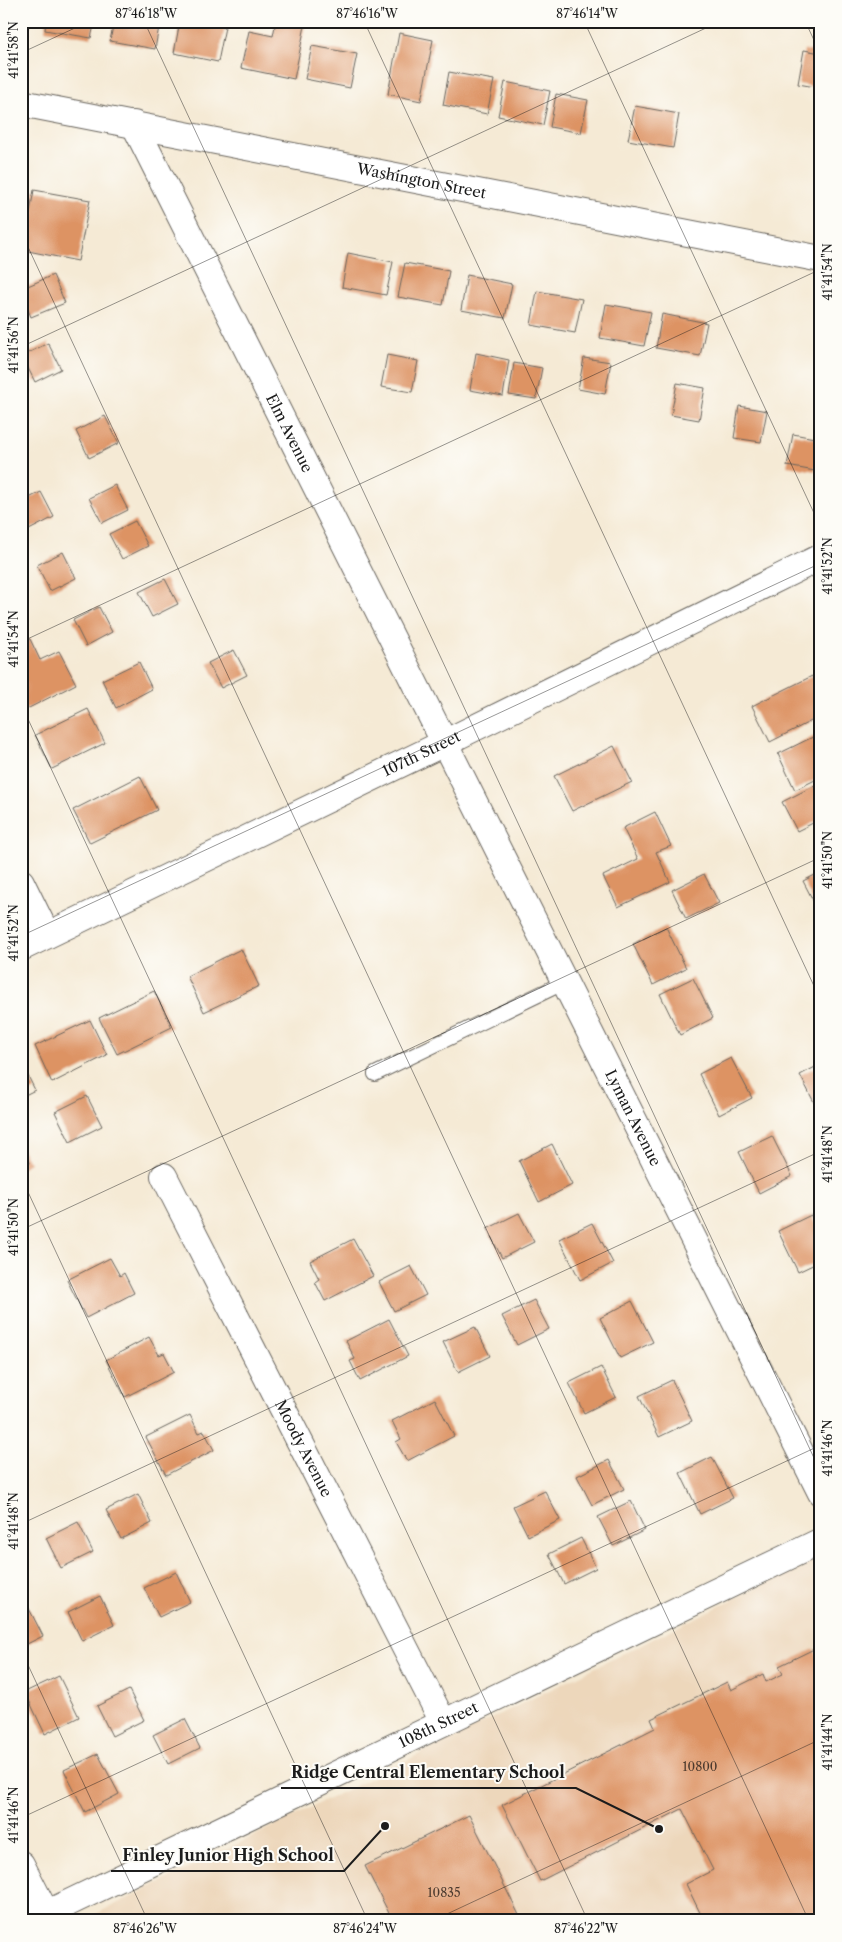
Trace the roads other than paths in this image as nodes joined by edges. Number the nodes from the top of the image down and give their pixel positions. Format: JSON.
{"nodes":[{"id":1,"x":21,"y":103,"type":"edge"},
{"id":2,"x":134,"y":124,"type":"junction"},
{"id":3,"x":821,"y":259,"type":"edge"},
{"id":4,"x":821,"y":557,"type":"edge"},
{"id":5,"x":444,"y":743,"type":"junction"},
{"id":6,"x":21,"y":882,"type":"edge"},
{"id":7,"x":47,"y":935,"type":"junction"},
{"id":8,"x":21,"y":948,"type":"edge"},
{"id":9,"x":565,"y":982,"type":"junction"},
{"id":10,"x":375,"y":1074,"type":"dead end"},
{"id":11,"x":164,"y":1176,"type":"dead end"},
{"id":12,"x":821,"y":1494,"type":"edge"},
{"id":13,"x":821,"y":1541,"type":"edge"},
{"id":14,"x":444,"y":1722,"type":"junction"},
{"id":15,"x":21,"y":1864,"type":"edge"},
{"id":16,"x":42,"y":1918,"type":"edge"}],
"edges":[{"from":1,"to":2,"type":"street","name":"Washington Street"},
{"from":2,"to":3,"type":"street","name":"Washington Street"},
{"from":2,"to":5,"type":"street","name":"Elm Avenue"},
{"from":4,"to":5,"type":"street","name":"107th Street"},
{"from":5,"to":7,"type":"street","name":"107th Street"},
{"from":5,"to":9,"type":"street","name":"Lyman Avenue"},
{"from":6,"to":7,"type":"street"},
{"from":7,"to":8,"type":"street","name":"107th Street"},
{"from":9,"to":10,"type":"lane"},
{"from":9,"to":12,"type":"street","name":"Lyman Avenue"},
{"from":11,"to":14,"type":"street","name":"Moody Avenue"},
{"from":13,"to":14,"type":"street","name":"108th Street"},
{"from":14,"to":16,"type":"street","name":"108th Street"},
{"from":15,"to":16,"type":"street"}]}
